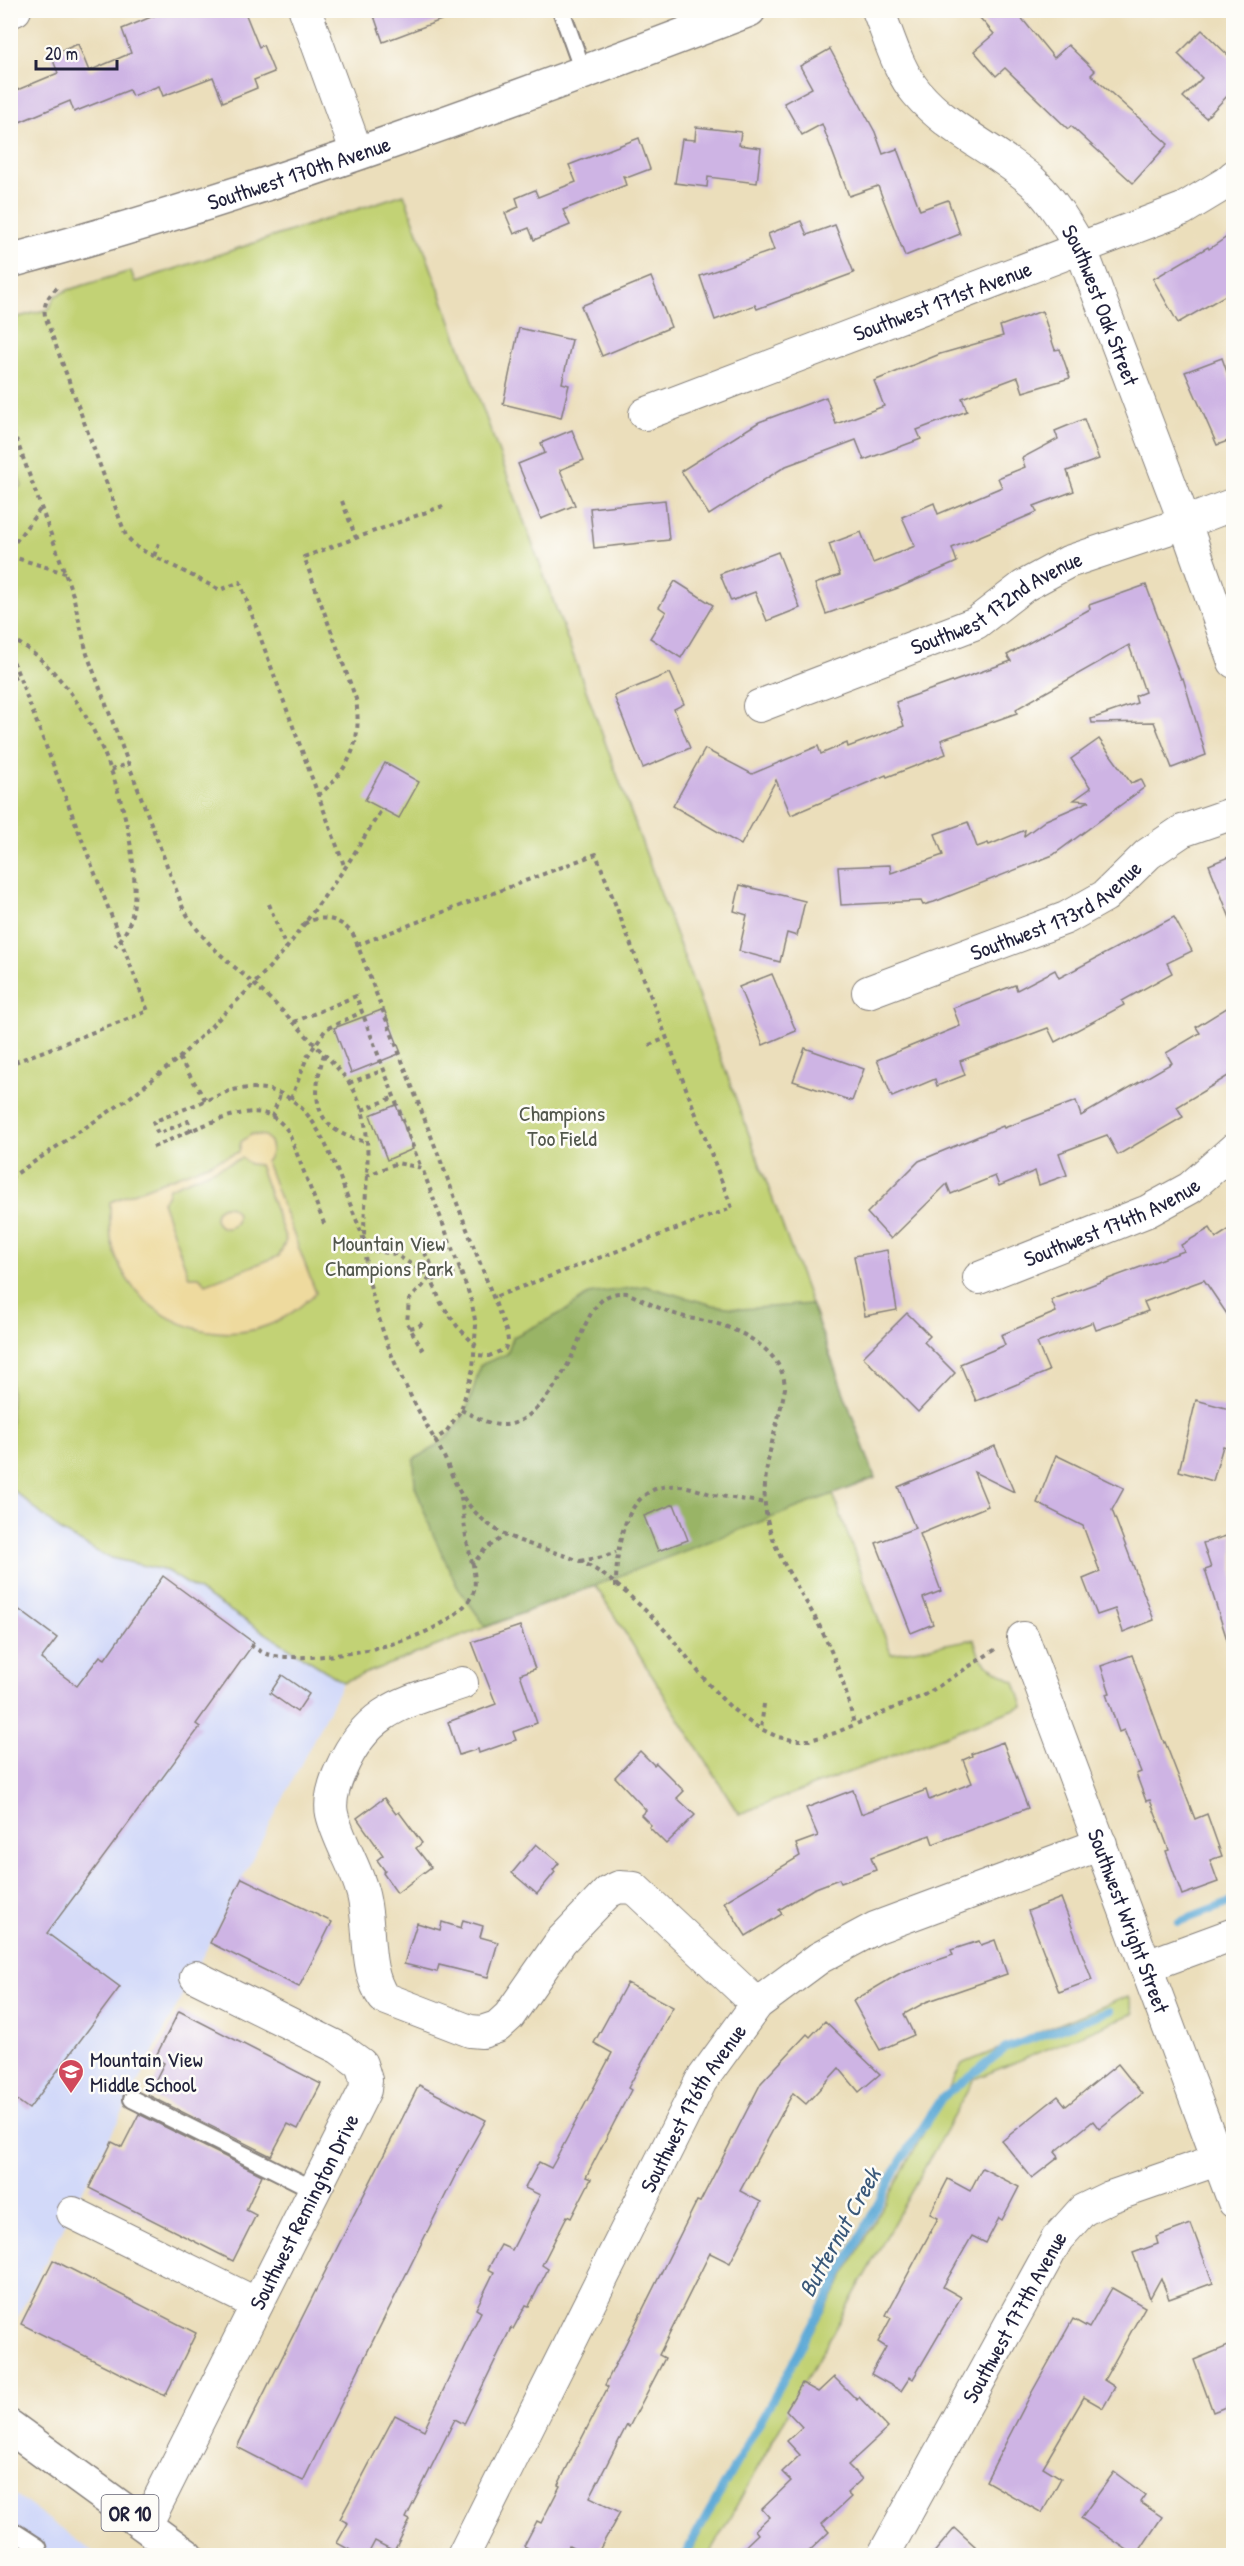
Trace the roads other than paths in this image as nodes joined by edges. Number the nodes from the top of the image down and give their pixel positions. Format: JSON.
{"nodes":[{"id":1,"x":15,"y":10,"type":"edge"},
{"id":2,"x":305,"y":10,"type":"edge"},
{"id":3,"x":561,"y":10,"type":"edge"},
{"id":4,"x":749,"y":10,"type":"edge"},
{"id":5,"x":878,"y":10,"type":"edge"},
{"id":6,"x":10,"y":12,"type":"edge"},
{"id":7,"x":584,"y":74,"type":"junction"},
{"id":8,"x":357,"y":153,"type":"junction"},
{"id":9,"x":1233,"y":176,"type":"edge"},
{"id":10,"x":1081,"y":249,"type":"junction"},
{"id":11,"x":10,"y":261,"type":"edge"},
{"id":12,"x":645,"y":414,"type":"dead end"},
{"id":13,"x":1233,"y":504,"type":"edge"},
{"id":14,"x":1185,"y":523,"type":"junction"},
{"id":15,"x":1233,"y":662,"type":"edge"},
{"id":16,"x":759,"y":706,"type":"dead end"},
{"id":17,"x":1233,"y":813,"type":"edge"},
{"id":18,"x":868,"y":992,"type":"dead end"},
{"id":19,"x":1233,"y":1149,"type":"edge"},
{"id":20,"x":979,"y":1278,"type":"dead end"},
{"id":21,"x":1023,"y":1638,"type":"road end"},
{"id":22,"x":462,"y":1683,"type":"dead end"},
{"id":23,"x":1101,"y":1844,"type":"junction"},
{"id":24,"x":1233,"y":1934,"type":"edge"},
{"id":25,"x":1147,"y":1966,"type":"junction"},
{"id":26,"x":196,"y":1977,"type":"dead end"},
{"id":27,"x":757,"y":2004,"type":"junction"},
{"id":28,"x":132,"y":2099,"type":"dead end"},
{"id":29,"x":1218,"y":2160,"type":"junction"},
{"id":30,"x":315,"y":2190,"type":"junction"},
{"id":31,"x":1233,"y":2202,"type":"edge"},
{"id":32,"x":73,"y":2213,"type":"dead end"},
{"id":33,"x":257,"y":2304,"type":"junction"},
{"id":34,"x":10,"y":2427,"type":"edge"},
{"id":35,"x":146,"y":2525,"type":"junction"},
{"id":36,"x":11,"y":2529,"type":"edge"},
{"id":37,"x":13,"y":2556,"type":"edge"},
{"id":38,"x":41,"y":2556,"type":"edge"},
{"id":39,"x":187,"y":2556,"type":"edge"},
{"id":40,"x":463,"y":2556,"type":"edge"},
{"id":41,"x":883,"y":2556,"type":"edge"}],
"edges":[{"from":1,"to":6,"type":"street"},
{"from":2,"to":8,"type":"street"},
{"from":3,"to":7,"type":"lane"},
{"from":4,"to":7,"type":"main road","name":"Southwest 170th Avenue"},
{"from":5,"to":10,"type":"street","name":"Southwest Oak Street"},
{"from":7,"to":8,"type":"main road","name":"Southwest 170th Avenue"},
{"from":8,"to":11,"type":"main road","name":"Southwest 170th Avenue"},
{"from":9,"to":10,"type":"street","name":"Southwest 171st Avenue"},
{"from":10,"to":12,"type":"street","name":"Southwest 171st Avenue"},
{"from":10,"to":14,"type":"street","name":"Southwest Oak Street"},
{"from":13,"to":14,"type":"street","name":"Southwest 172nd Avenue"},
{"from":14,"to":15,"type":"street","name":"Southwest Oak Street"},
{"from":14,"to":16,"type":"street","name":"Southwest 172nd Avenue"},
{"from":17,"to":18,"type":"street","name":"Southwest 173rd Avenue"},
{"from":19,"to":20,"type":"street","name":"Southwest 174th Avenue"},
{"from":21,"to":23,"type":"street","name":"Southwest Wright Street"},
{"from":22,"to":27,"type":"street"},
{"from":23,"to":25,"type":"street","name":"Southwest Wright Street"},
{"from":23,"to":27,"type":"street","name":"Southwest 176th Avenue"},
{"from":24,"to":25,"type":"street"},
{"from":25,"to":29,"type":"street","name":"Southwest Wright Street"},
{"from":26,"to":30,"type":"street","name":"Southwest Remington Drive"},
{"from":27,"to":40,"type":"street","name":"Southwest 176th Avenue"},
{"from":28,"to":30,"type":"lane"},
{"from":29,"to":31,"type":"street","name":"Southwest Wright Street"},
{"from":29,"to":41,"type":"street","name":"Southwest 177th Avenue"},
{"from":30,"to":33,"type":"street","name":"Southwest Remington Drive"},
{"from":32,"to":33,"type":"street"},
{"from":33,"to":35,"type":"street","name":"Southwest Remington Drive"},
{"from":34,"to":35,"type":"main road","number":"OR 10"},
{"from":35,"to":39,"type":"main road","number":"OR 10"},
{"from":36,"to":37,"type":"lane"},
{"from":36,"to":38,"type":"lane"}]}
